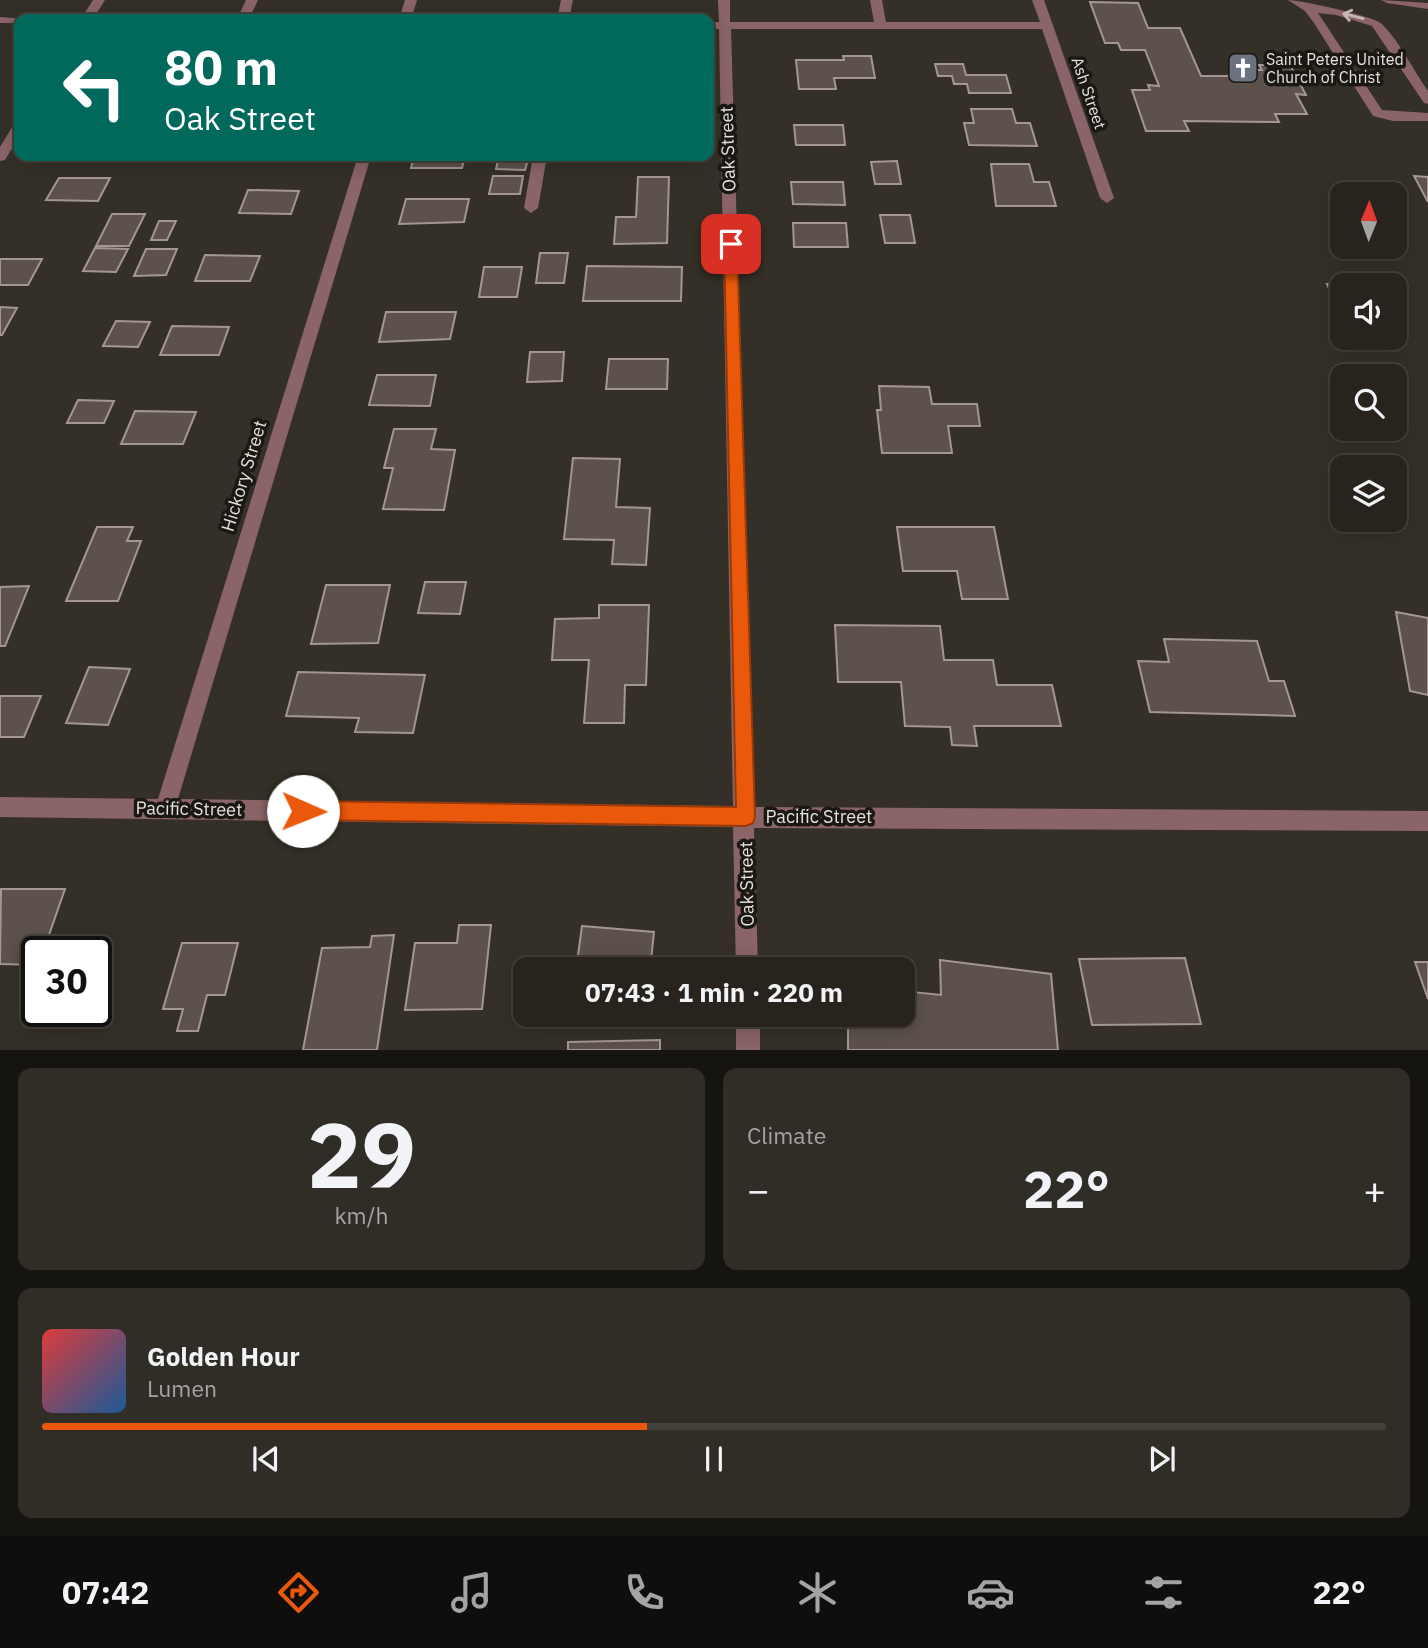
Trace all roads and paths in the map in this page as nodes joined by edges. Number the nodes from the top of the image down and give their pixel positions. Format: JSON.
{"nodes":[{"id":1,"x":724,"y":0,"type":"edge"},
{"id":2,"x":876,"y":0,"type":"edge"},
{"id":3,"x":1038,"y":0,"type":"edge"},
{"id":4,"x":1294,"y":0,"type":"edge"},
{"id":5,"x":1387,"y":0,"type":"edge"},
{"id":6,"x":1428,"y":6,"type":"edge"},
{"id":7,"x":1309,"y":9,"type":"junction"},
{"id":8,"x":1046,"y":25,"type":"junction"},
{"id":9,"x":717,"y":26,"type":"edge"},
{"id":10,"x":881,"y":26,"type":"junction"},
{"id":11,"x":1428,"y":100,"type":"edge"},
{"id":12,"x":1428,"y":117,"type":"edge"},
{"id":13,"x":14,"y":135,"type":"edge"},
{"id":14,"x":0,"y":157,"type":"edge"},
{"id":15,"x":362,"y":161,"type":"edge"},
{"id":16,"x":539,"y":161,"type":"edge"},
{"id":17,"x":1107,"y":198,"type":"dead end"},
{"id":18,"x":531,"y":208,"type":"dead end"},
{"id":19,"x":0,"y":807,"type":"edge"},
{"id":20,"x":165,"y":809,"type":"junction"},
{"id":21,"x":746,"y":817,"type":"junction"},
{"id":22,"x":1428,"y":821,"type":"edge"},
{"id":23,"x":747,"y":957,"type":"edge"},
{"id":24,"x":748,"y":1027,"type":"edge"},
{"id":25,"x":748,"y":1049,"type":"edge"}],
"edges":[{"from":1,"to":9,"type":"street","name":"Oak Street"},
{"from":2,"to":10,"type":"street"},
{"from":3,"to":8,"type":"street","name":"Ash Street"},
{"from":4,"to":7,"type":"street"},
{"from":5,"to":6,"type":"street"},
{"from":11,"to":7,"type":"street","one_way":true},
{"from":7,"to":12,"type":"street"},
{"from":8,"to":10,"type":"street"},
{"from":8,"to":17,"type":"street","name":"Ash Street"},
{"from":9,"to":10,"type":"street"},
{"from":9,"to":21,"type":"street","name":"Oak Street"},
{"from":13,"to":14,"type":"street"},
{"from":15,"to":20,"type":"street","name":"Hickory Street"},
{"from":16,"to":18,"type":"street"},
{"from":19,"to":20,"type":"street","name":"Pacific Street"},
{"from":20,"to":21,"type":"street","name":"Pacific Street"},
{"from":21,"to":22,"type":"street","name":"Pacific Street"},
{"from":21,"to":23,"type":"street","name":"Oak Street"},
{"from":24,"to":25,"type":"street"}]}
